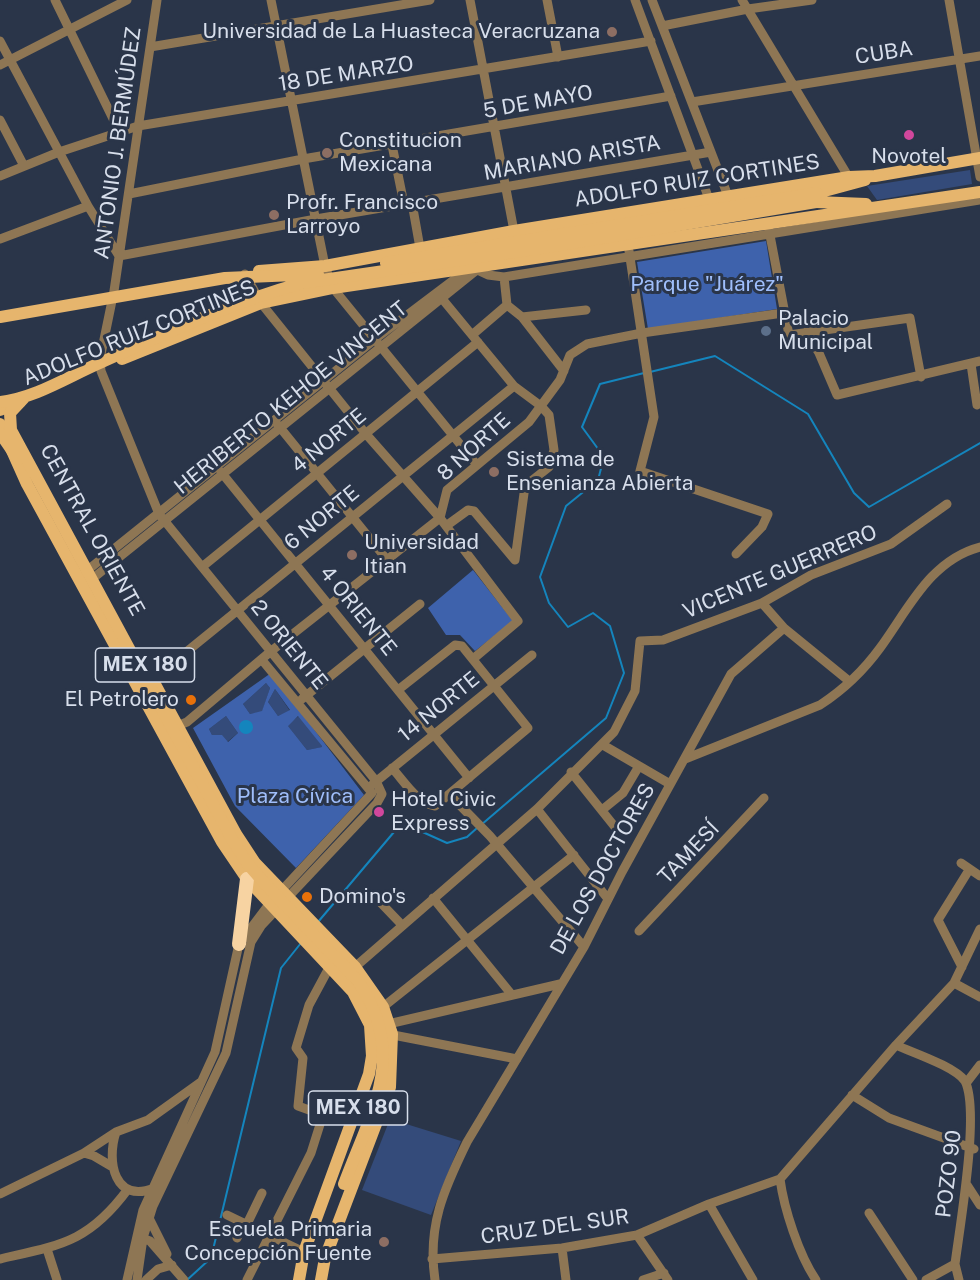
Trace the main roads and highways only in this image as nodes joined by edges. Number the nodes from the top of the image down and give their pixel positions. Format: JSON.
{"nodes":[{"id":1,"x":979,"y":158,"type":"edge"},
{"id":2,"x":851,"y":181,"type":"junction"},
{"id":3,"x":980,"y":192,"type":"edge"},
{"id":4,"x":817,"y":197,"type":"junction"},
{"id":5,"x":885,"y":206,"type":"junction"},
{"id":6,"x":0,"y":315,"type":"edge"},
{"id":7,"x":24,"y":398,"type":"junction"},
{"id":8,"x":1,"y":405,"type":"edge"},
{"id":9,"x":1,"y":430,"type":"edge"},
{"id":10,"x":247,"y":879,"type":"junction"},
{"id":11,"x":239,"y":944,"type":"road end"},
{"id":12,"x":340,"y":1183,"type":"junction"},
{"id":13,"x":300,"y":1274,"type":"edge"},
{"id":14,"x":315,"y":1280,"type":"edge"},
{"id":15,"x":321,"y":1280,"type":"edge"}],
"edges":[{"from":1,"to":2,"type":"main road","name":"ADOLFO RUIZ CORTINES"},
{"from":2,"to":4,"type":"main road"},
{"from":2,"to":6,"type":"main road","name":"ADOLFO RUIZ CORTINES"},
{"from":3,"to":5,"type":"main road","name":"ADOLFO RUIZ CORTINES"},
{"from":4,"to":5,"type":"main road"},
{"from":4,"to":6,"type":"main road","bridge":true},
{"from":4,"to":7,"type":"main road","bridge":true},
{"from":5,"to":8,"type":"main road","name":"ADOLFO RUIZ CORTINES"},
{"from":7,"to":8,"type":"main road","bridge":true},
{"from":7,"to":12,"type":"main road","bridge":true},
{"from":8,"to":15,"type":"main road","name":"CENTRAL ORIENTE","number":"MEX 180"},
{"from":9,"to":10,"type":"main road","name":"CENTRAL ORIENTE","number":"MEX 180"},
{"from":9,"to":12,"type":"main road","bridge":true},
{"from":10,"to":11,"type":"highway"},
{"from":10,"to":13,"type":"main road","name":"CENTRAL ORIENTE","number":"MEX 180"},
{"from":12,"to":13,"type":"main road"},
{"from":12,"to":14,"type":"main road"}]}
